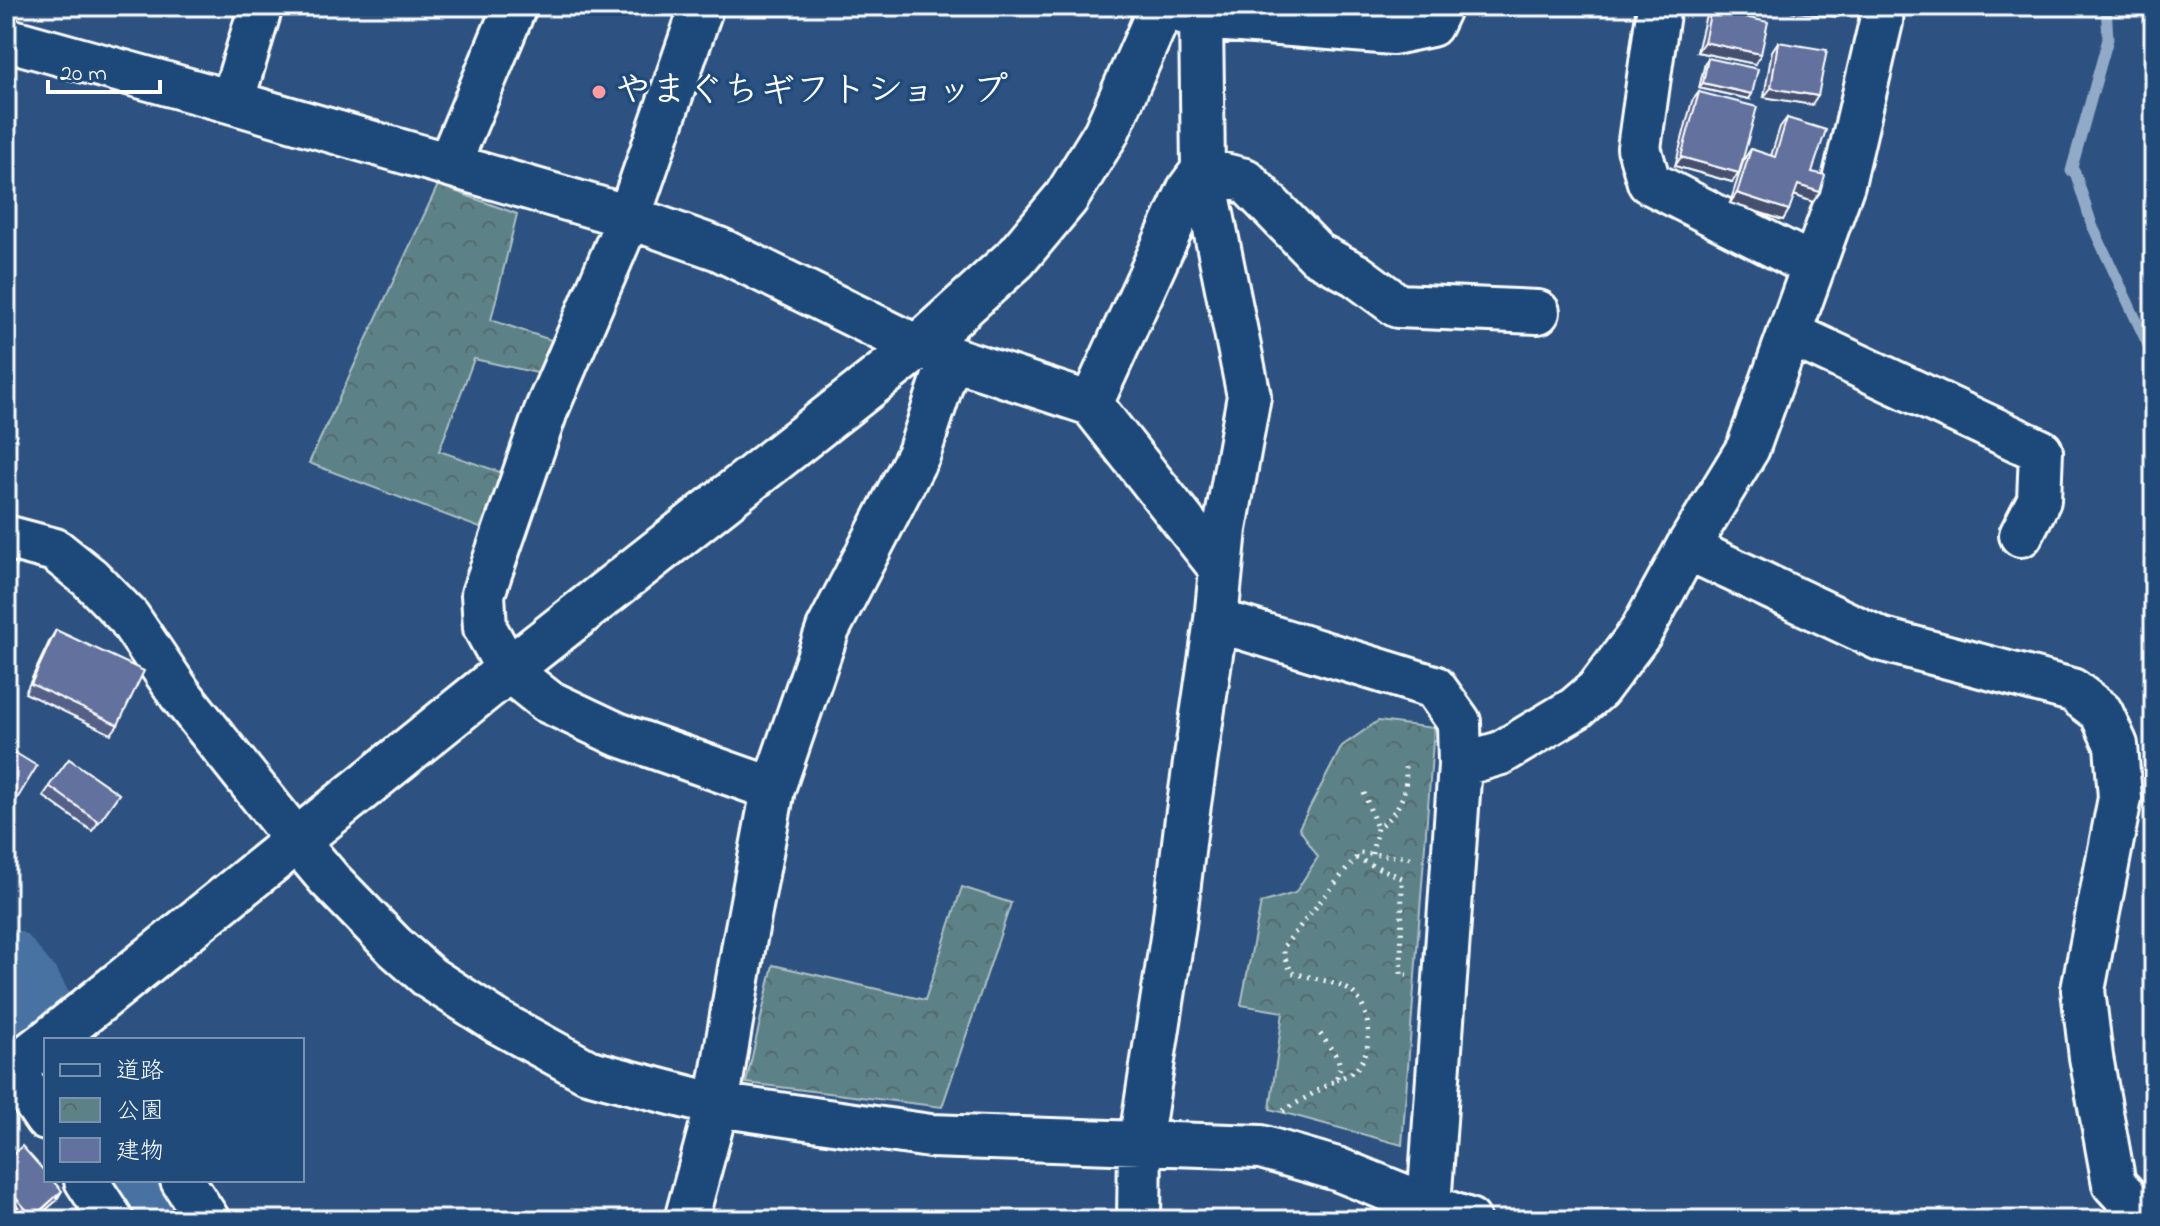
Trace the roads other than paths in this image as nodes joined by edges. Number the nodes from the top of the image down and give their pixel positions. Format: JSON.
{"nodes":[{"id":1,"x":261,"y":6,"type":"edge"},
{"id":2,"x":515,"y":6,"type":"edge"},
{"id":3,"x":702,"y":6,"type":"edge"},
{"id":4,"x":1440,"y":6,"type":"edge"},
{"id":5,"x":1659,"y":6,"type":"edge"},
{"id":6,"x":1882,"y":6,"type":"edge"},
{"id":7,"x":1175,"y":10,"type":"edge"},
{"id":8,"x":6,"y":39,"type":"edge"},
{"id":9,"x":232,"y":102,"type":"junction"},
{"id":10,"x":449,"y":164,"type":"junction"},
{"id":11,"x":1203,"y":170,"type":"junction"},
{"id":12,"x":629,"y":217,"type":"junction"},
{"id":13,"x":1813,"y":266,"type":"junction"},
{"id":14,"x":1538,"y":312,"type":"dead end"},
{"id":15,"x":1789,"y":333,"type":"junction"},
{"id":16,"x":934,"y":353,"type":"junction"},
{"id":17,"x":1091,"y":404,"type":"junction"},
{"id":18,"x":2021,"y":535,"type":"dead end"},
{"id":19,"x":6,"y":537,"type":"edge"},
{"id":20,"x":1687,"y":548,"type":"junction"},
{"id":21,"x":1221,"y":569,"type":"junction"},
{"id":22,"x":1216,"y":620,"type":"junction"},
{"id":23,"x":508,"y":670,"type":"junction"},
{"id":24,"x":1460,"y":765,"type":"junction"},
{"id":25,"x":773,"y":789,"type":"junction"},
{"id":26,"x":297,"y":841,"type":"junction"},
{"id":27,"x":55,"y":1038,"type":"edge"},
{"id":28,"x":717,"y":1105,"type":"junction"},
{"id":29,"x":1140,"y":1144,"type":"junction"},
{"id":30,"x":87,"y":1182,"type":"edge"},
{"id":31,"x":183,"y":1182,"type":"edge"},
{"id":32,"x":1428,"y":1213,"type":"edge"},
{"id":33,"x":2154,"y":1215,"type":"edge"},
{"id":34,"x":112,"y":1220,"type":"edge"},
{"id":35,"x":208,"y":1220,"type":"edge"},
{"id":36,"x":686,"y":1220,"type":"edge"},
{"id":37,"x":1139,"y":1220,"type":"edge"},
{"id":38,"x":1469,"y":1220,"type":"edge"}],
"edges":[{"from":1,"to":9,"type":"street"},
{"from":2,"to":10,"type":"street"},
{"from":3,"to":12,"type":"street"},
{"from":4,"to":7,"type":"street"},
{"from":5,"to":13,"type":"street"},
{"from":6,"to":13,"type":"street"},
{"from":7,"to":11,"type":"street"},
{"from":7,"to":16,"type":"street"},
{"from":8,"to":9,"type":"street"},
{"from":9,"to":10,"type":"street"},
{"from":10,"to":12,"type":"street"},
{"from":11,"to":14,"type":"street"},
{"from":11,"to":17,"type":"street"},
{"from":11,"to":21,"type":"street"},
{"from":12,"to":16,"type":"street"},
{"from":12,"to":23,"type":"street"},
{"from":13,"to":15,"type":"street"},
{"from":15,"to":18,"type":"street"},
{"from":15,"to":20,"type":"street"},
{"from":16,"to":17,"type":"street"},
{"from":16,"to":23,"type":"street"},
{"from":16,"to":25,"type":"street"},
{"from":17,"to":21,"type":"street"},
{"from":19,"to":26,"type":"street"},
{"from":20,"to":24,"type":"street"},
{"from":20,"to":33,"type":"street"},
{"from":21,"to":22,"type":"street"},
{"from":22,"to":24,"type":"street"},
{"from":22,"to":29,"type":"street"},
{"from":23,"to":25,"type":"street"},
{"from":23,"to":26,"type":"street"},
{"from":24,"to":32,"type":"street"},
{"from":25,"to":28,"type":"street"},
{"from":26,"to":27,"type":"street"},
{"from":26,"to":28,"type":"street"},
{"from":28,"to":29,"type":"street"},
{"from":28,"to":36,"type":"street"},
{"from":29,"to":32,"type":"street"},
{"from":29,"to":37,"type":"street"},
{"from":30,"to":34,"type":"street"},
{"from":31,"to":35,"type":"street"},
{"from":32,"to":38,"type":"street"}]}
